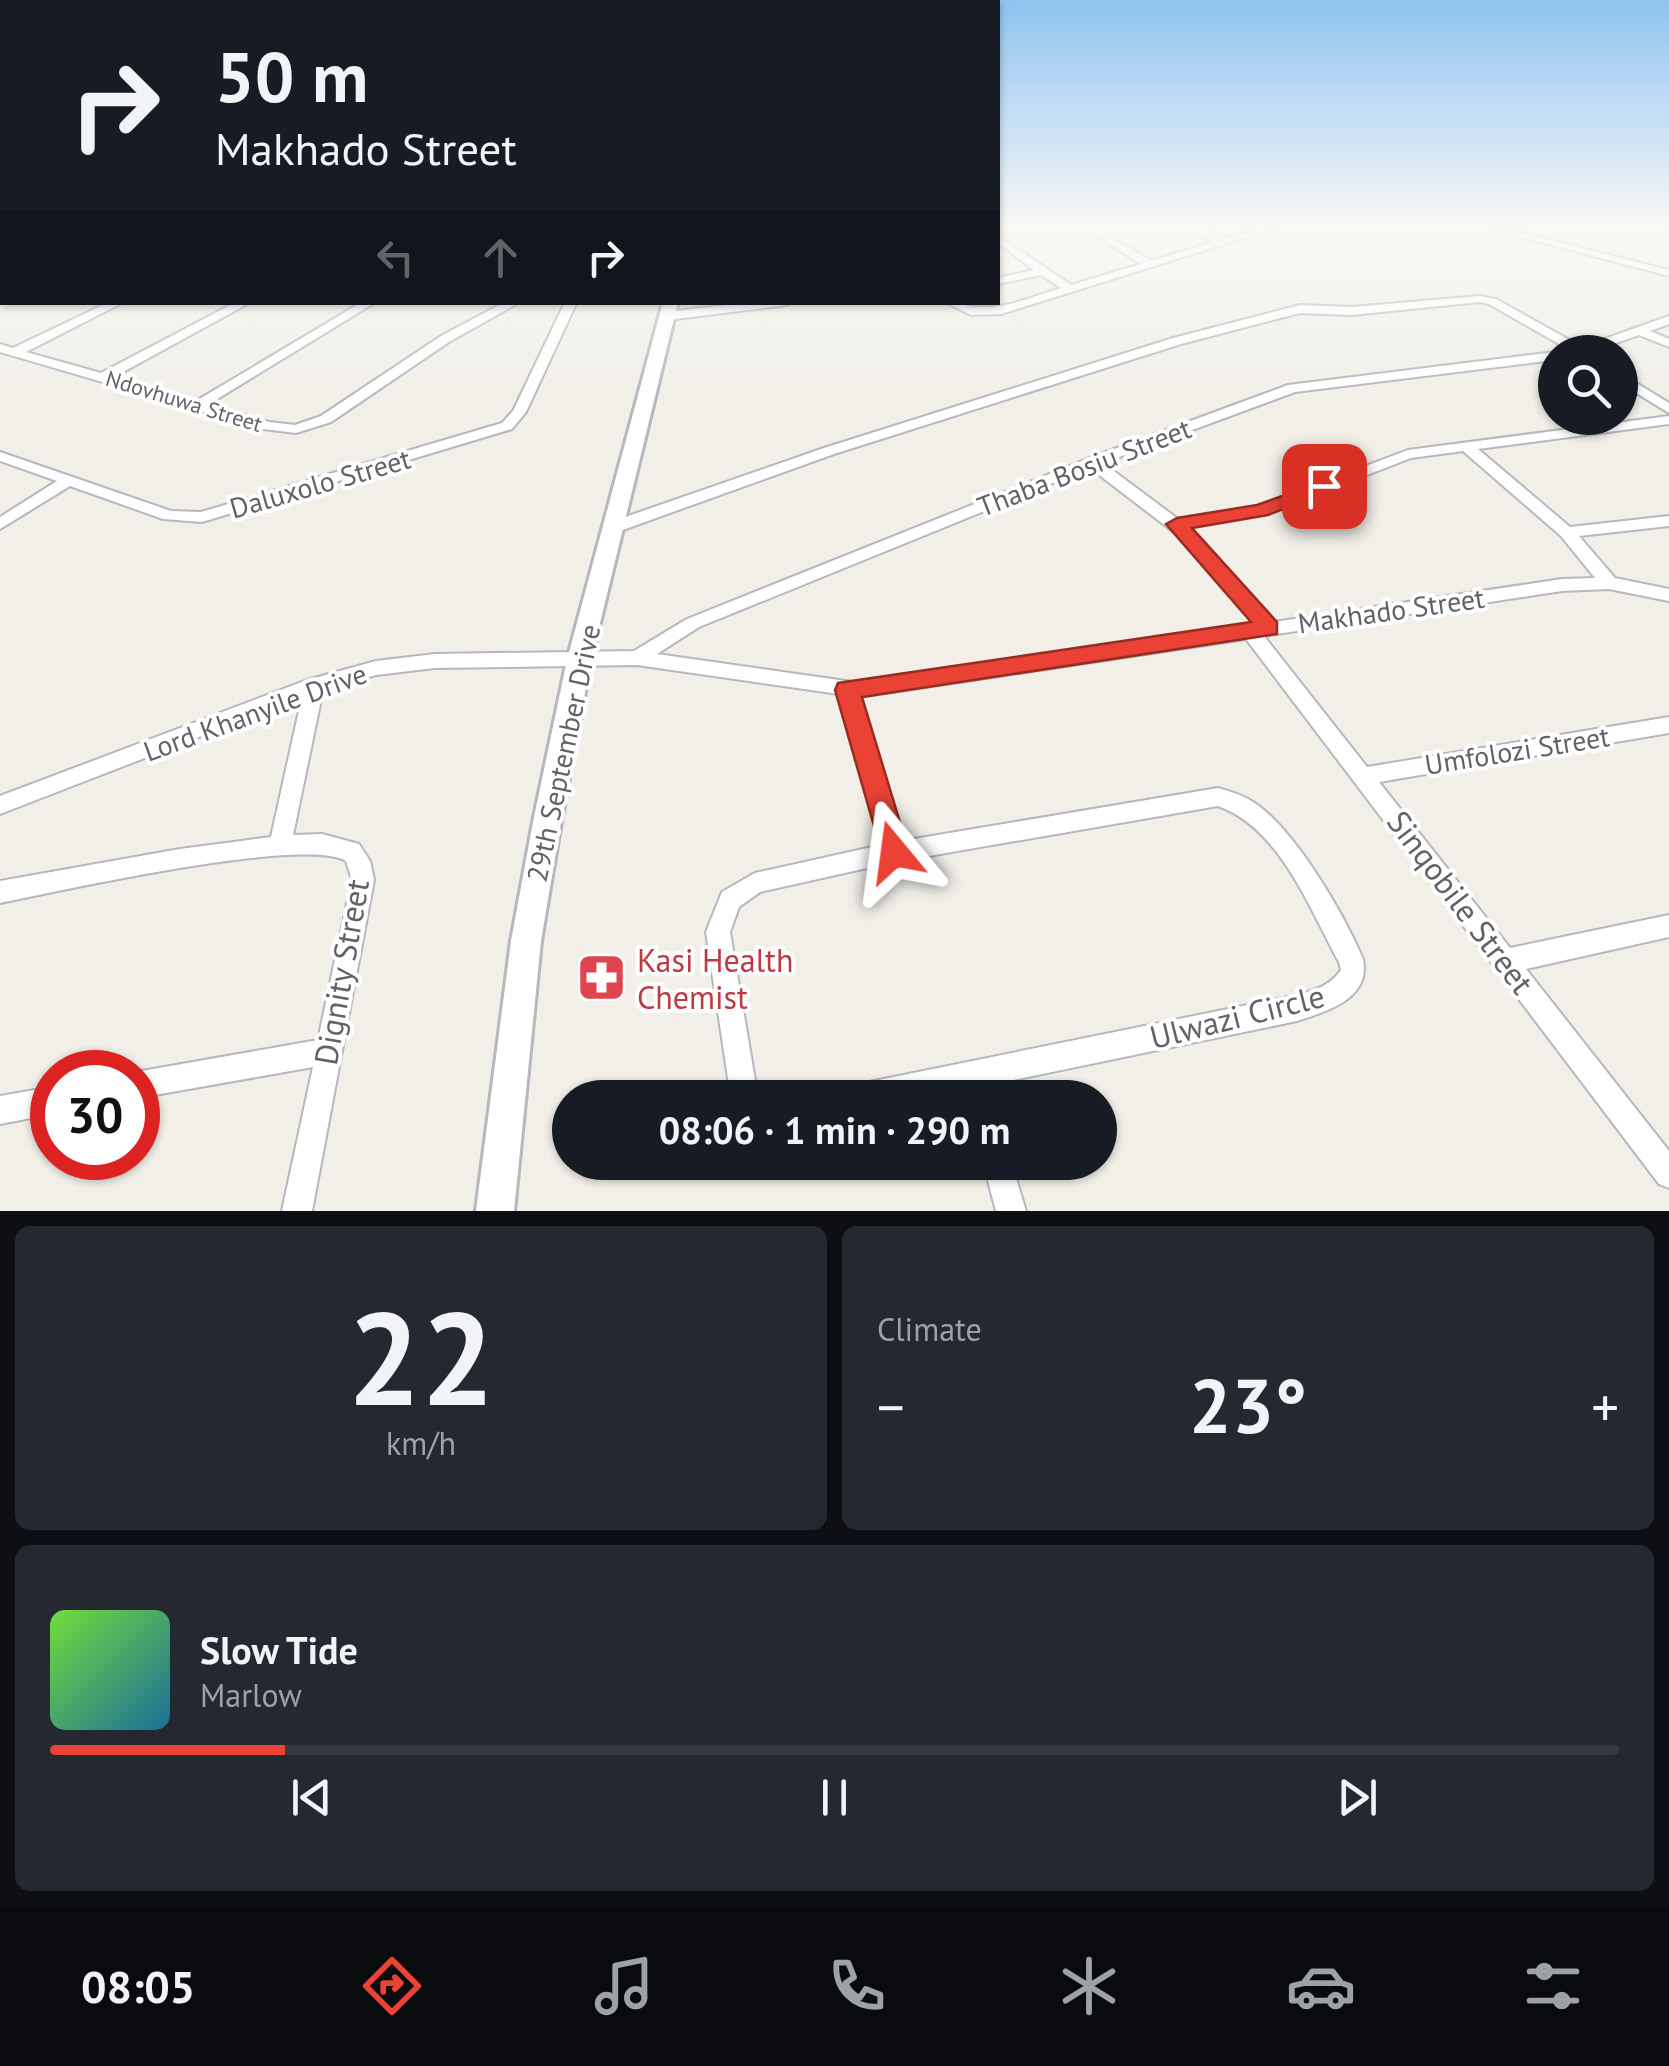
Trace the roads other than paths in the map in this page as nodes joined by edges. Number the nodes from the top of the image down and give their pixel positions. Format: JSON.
{"nodes":[{"id":1,"x":1060,"y":285,"type":"edge"},
{"id":2,"x":1087,"y":285,"type":"edge"},
{"id":3,"x":1069,"y":290,"type":"junction"},
{"id":4,"x":113,"y":305,"type":"edge"},
{"id":5,"x":240,"y":305,"type":"edge"},
{"id":6,"x":367,"y":305,"type":"edge"},
{"id":7,"x":510,"y":305,"type":"edge"},
{"id":8,"x":570,"y":305,"type":"edge"},
{"id":9,"x":745,"y":305,"type":"edge"},
{"id":10,"x":957,"y":305,"type":"edge"},
{"id":11,"x":669,"y":309,"type":"edge"},
{"id":12,"x":1669,"y":320,"type":"edge"},
{"id":13,"x":1640,"y":331,"type":"junction"},
{"id":14,"x":1549,"y":335,"type":"edge"},
{"id":15,"x":1629,"y":335,"type":"edge"},
{"id":16,"x":1669,"y":343,"type":"edge"},
{"id":17,"x":0,"y":348,"type":"edge"},
{"id":18,"x":15,"y":352,"type":"junction"},
{"id":19,"x":1538,"y":358,"type":"edge"},
{"id":20,"x":104,"y":377,"type":"junction"},
{"id":21,"x":1638,"y":389,"type":"edge"},
{"id":22,"x":198,"y":404,"type":"junction"},
{"id":23,"x":1669,"y":409,"type":"edge"},
{"id":24,"x":1669,"y":420,"type":"edge"},
{"id":25,"x":1464,"y":445,"type":"junction"},
{"id":26,"x":0,"y":456,"type":"edge"},
{"id":27,"x":1092,"y":462,"type":"junction"},
{"id":28,"x":68,"y":481,"type":"junction"},
{"id":29,"x":1669,"y":520,"type":"edge"},
{"id":30,"x":0,"y":524,"type":"edge"},
{"id":31,"x":1177,"y":524,"type":"junction"},
{"id":32,"x":614,"y":527,"type":"junction"},
{"id":33,"x":1567,"y":532,"type":"junction"},
{"id":34,"x":1610,"y":583,"type":"junction"},
{"id":35,"x":1669,"y":595,"type":"edge"},
{"id":36,"x":1260,"y":630,"type":"junction"},
{"id":37,"x":636,"y":658,"type":"junction"},
{"id":38,"x":580,"y":660,"type":"junction"},
{"id":39,"x":314,"y":685,"type":"junction"},
{"id":40,"x":847,"y":690,"type":"junction"},
{"id":41,"x":1669,"y":725,"type":"edge"},
{"id":42,"x":1365,"y":776,"type":"junction"},
{"id":43,"x":0,"y":805,"type":"edge"},
{"id":44,"x":280,"y":845,"type":"junction"},
{"id":45,"x":894,"y":852,"type":"junction"},
{"id":46,"x":0,"y":892,"type":"edge"},
{"id":47,"x":1669,"y":926,"type":"edge"},
{"id":48,"x":1506,"y":961,"type":"junction"},
{"id":49,"x":328,"y":1051,"type":"junction"},
{"id":50,"x":741,"y":1080,"type":"edge"},
{"id":51,"x":996,"y":1080,"type":"edge"},
{"id":52,"x":160,"y":1082,"type":"edge"},
{"id":53,"x":30,"y":1105,"type":"edge"},
{"id":54,"x":0,"y":1110,"type":"edge"},
{"id":55,"x":1669,"y":1174,"type":"edge"},
{"id":56,"x":1002,"y":1180,"type":"edge"},
{"id":57,"x":297,"y":1211,"type":"edge"},
{"id":58,"x":495,"y":1211,"type":"edge"},
{"id":59,"x":1010,"y":1211,"type":"edge"}],
"edges":[{"from":1,"to":3,"type":"street"},
{"from":2,"to":3,"type":"street"},
{"from":3,"to":10,"type":"street"},
{"from":4,"to":18,"type":"street"},
{"from":5,"to":20,"type":"street"},
{"from":6,"to":22,"type":"street"},
{"from":7,"to":22,"type":"street","name":"Ndovhuwa Street"},
{"from":8,"to":28,"type":"street","name":"Daluxolo Street"},
{"from":9,"to":11,"type":"street"},
{"from":11,"to":32,"type":"street","name":"29th September Drive"},
{"from":12,"to":13,"type":"street"},
{"from":13,"to":15,"type":"street"},
{"from":13,"to":16,"type":"street"},
{"from":14,"to":32,"type":"street"},
{"from":17,"to":18,"type":"street","name":"Ndovhuwa Street"},
{"from":18,"to":20,"type":"street","name":"Ndovhuwa Street"},
{"from":19,"to":27,"type":"street","name":"Thaba Bosiu Street"},
{"from":20,"to":22,"type":"street","name":"Ndovhuwa Street"},
{"from":21,"to":23,"type":"street"},
{"from":24,"to":25,"type":"street"},
{"from":25,"to":31,"type":"street"},
{"from":25,"to":33,"type":"street"},
{"from":26,"to":28,"type":"street","name":"Daluxolo Street"},
{"from":27,"to":31,"type":"street","name":"Sinqobile Street"},
{"from":27,"to":37,"type":"street","name":"Thaba Bosiu Street"},
{"from":28,"to":30,"type":"street"},
{"from":29,"to":33,"type":"street"},
{"from":31,"to":36,"type":"street","name":"Sinqobile Street"},
{"from":32,"to":38,"type":"street","name":"29th September Drive"},
{"from":33,"to":34,"type":"street"},
{"from":34,"to":35,"type":"street","name":"Makhado Street"},
{"from":34,"to":36,"type":"street","name":"Makhado Street"},
{"from":36,"to":40,"type":"street","name":"Makhado Street"},
{"from":36,"to":42,"type":"street","name":"Sinqobile Street"},
{"from":37,"to":38,"type":"street","name":"Makhado Street"},
{"from":37,"to":40,"type":"street","name":"Makhado Street"},
{"from":38,"to":39,"type":"street","name":"Lord Khanyile Drive"},
{"from":38,"to":58,"type":"street","name":"29th September Drive"},
{"from":39,"to":43,"type":"street","name":"Lord Khanyile Drive"},
{"from":39,"to":44,"type":"street"},
{"from":40,"to":45,"type":"street"},
{"from":41,"to":42,"type":"street","name":"Umfolozi Street"},
{"from":42,"to":48,"type":"street","name":"Sinqobile Street"},
{"from":44,"to":46,"type":"street","name":"Dignity Street"},
{"from":44,"to":49,"type":"street","name":"Dignity Street"},
{"from":45,"to":50,"type":"street","name":"Ulwazi Circle"},
{"from":45,"to":51,"type":"street","name":"Ulwazi Circle"},
{"from":47,"to":48,"type":"street"},
{"from":48,"to":55,"type":"street","name":"Sinqobile Street"},
{"from":49,"to":52,"type":"street"},
{"from":49,"to":57,"type":"street","name":"Dignity Street"},
{"from":53,"to":54,"type":"street"},
{"from":56,"to":59,"type":"street"}]}
